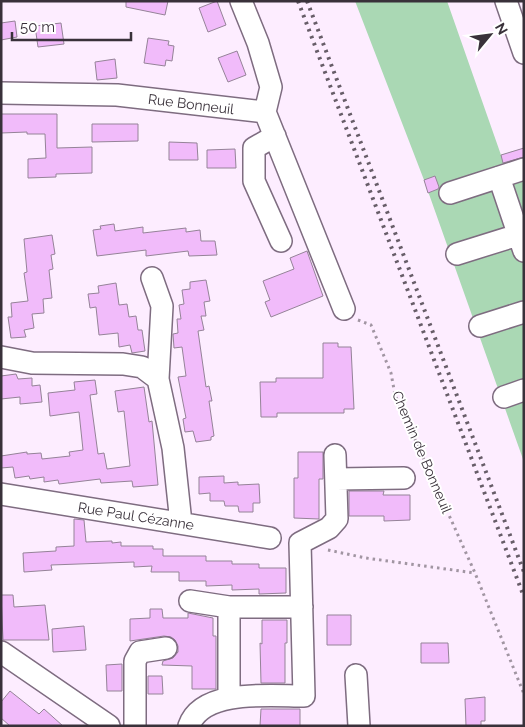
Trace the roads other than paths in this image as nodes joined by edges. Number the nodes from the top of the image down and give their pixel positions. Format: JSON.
{"nodes":[{"id":1,"x":241,"y":1,"type":"edge"},
{"id":2,"x":506,"y":1,"type":"edge"},
{"id":3,"x":524,"y":53,"type":"edge"},
{"id":4,"x":1,"y":93,"type":"edge"},
{"id":5,"x":265,"y":112,"type":"junction"},
{"id":6,"x":275,"y":136,"type":"junction"},
{"id":7,"x":524,"y":169,"type":"edge"},
{"id":8,"x":499,"y":177,"type":"junction"},
{"id":9,"x":450,"y":193,"type":"dead end"},
{"id":10,"x":522,"y":239,"type":"edge"},
{"id":11,"x":281,"y":241,"type":"dead end"},
{"id":12,"x":457,"y":254,"type":"dead end"},
{"id":13,"x":152,"y":278,"type":"dead end"},
{"id":14,"x":344,"y":309,"type":"road end"},
{"id":15,"x":524,"y":312,"type":"edge"},
{"id":16,"x":480,"y":326,"type":"dead end"},
{"id":17,"x":1,"y":357,"type":"edge"},
{"id":18,"x":158,"y":379,"type":"junction"},
{"id":19,"x":335,"y":455,"type":"dead end"},
{"id":20,"x":404,"y":478,"type":"dead end"},
{"id":21,"x":336,"y":479,"type":"junction"},
{"id":22,"x":1,"y":494,"type":"edge"},
{"id":23,"x":181,"y":523,"type":"junction"},
{"id":24,"x":293,"y":542,"type":"junction"},
{"id":25,"x":190,"y":600,"type":"dead end"},
{"id":26,"x":229,"y":607,"type":"junction"},
{"id":27,"x":302,"y":607,"type":"junction"},
{"id":28,"x":166,"y":648,"type":"dead end"},
{"id":29,"x":1,"y":652,"type":"edge"},
{"id":30,"x":356,"y":675,"type":"dead end"},
{"id":31,"x":229,"y":697,"type":"junction"},
{"id":32,"x":109,"y":726,"type":"edge"},
{"id":33,"x":135,"y":726,"type":"edge"},
{"id":34,"x":189,"y":726,"type":"edge"},
{"id":35,"x":359,"y":726,"type":"edge"}],
"edges":[{"from":1,"to":5,"type":"street"},
{"from":2,"to":3,"type":"street"},
{"from":4,"to":5,"type":"street","name":"Rue Bonneuil"},
{"from":5,"to":6,"type":"street"},
{"from":6,"to":11,"type":"street"},
{"from":6,"to":14,"type":"street"},
{"from":7,"to":8,"type":"street"},
{"from":8,"to":9,"type":"street"},
{"from":8,"to":10,"type":"street"},
{"from":10,"to":12,"type":"street"},
{"from":13,"to":18,"type":"street"},
{"from":15,"to":16,"type":"street"},
{"from":17,"to":18,"type":"street"},
{"from":18,"to":23,"type":"street"},
{"from":19,"to":21,"type":"street"},
{"from":20,"to":21,"type":"street"},
{"from":21,"to":24,"type":"street"},
{"from":22,"to":23,"type":"street","name":"Rue Paul Cézanne"},
{"from":23,"to":24,"type":"street","name":"Rue Paul Cézanne"},
{"from":24,"to":27,"type":"street"},
{"from":25,"to":26,"type":"street"},
{"from":26,"to":27,"type":"street"},
{"from":26,"to":31,"type":"street"},
{"from":27,"to":31,"type":"street"},
{"from":28,"to":33,"type":"street"},
{"from":29,"to":32,"type":"street"},
{"from":30,"to":35,"type":"street"},
{"from":31,"to":34,"type":"street"}]}
